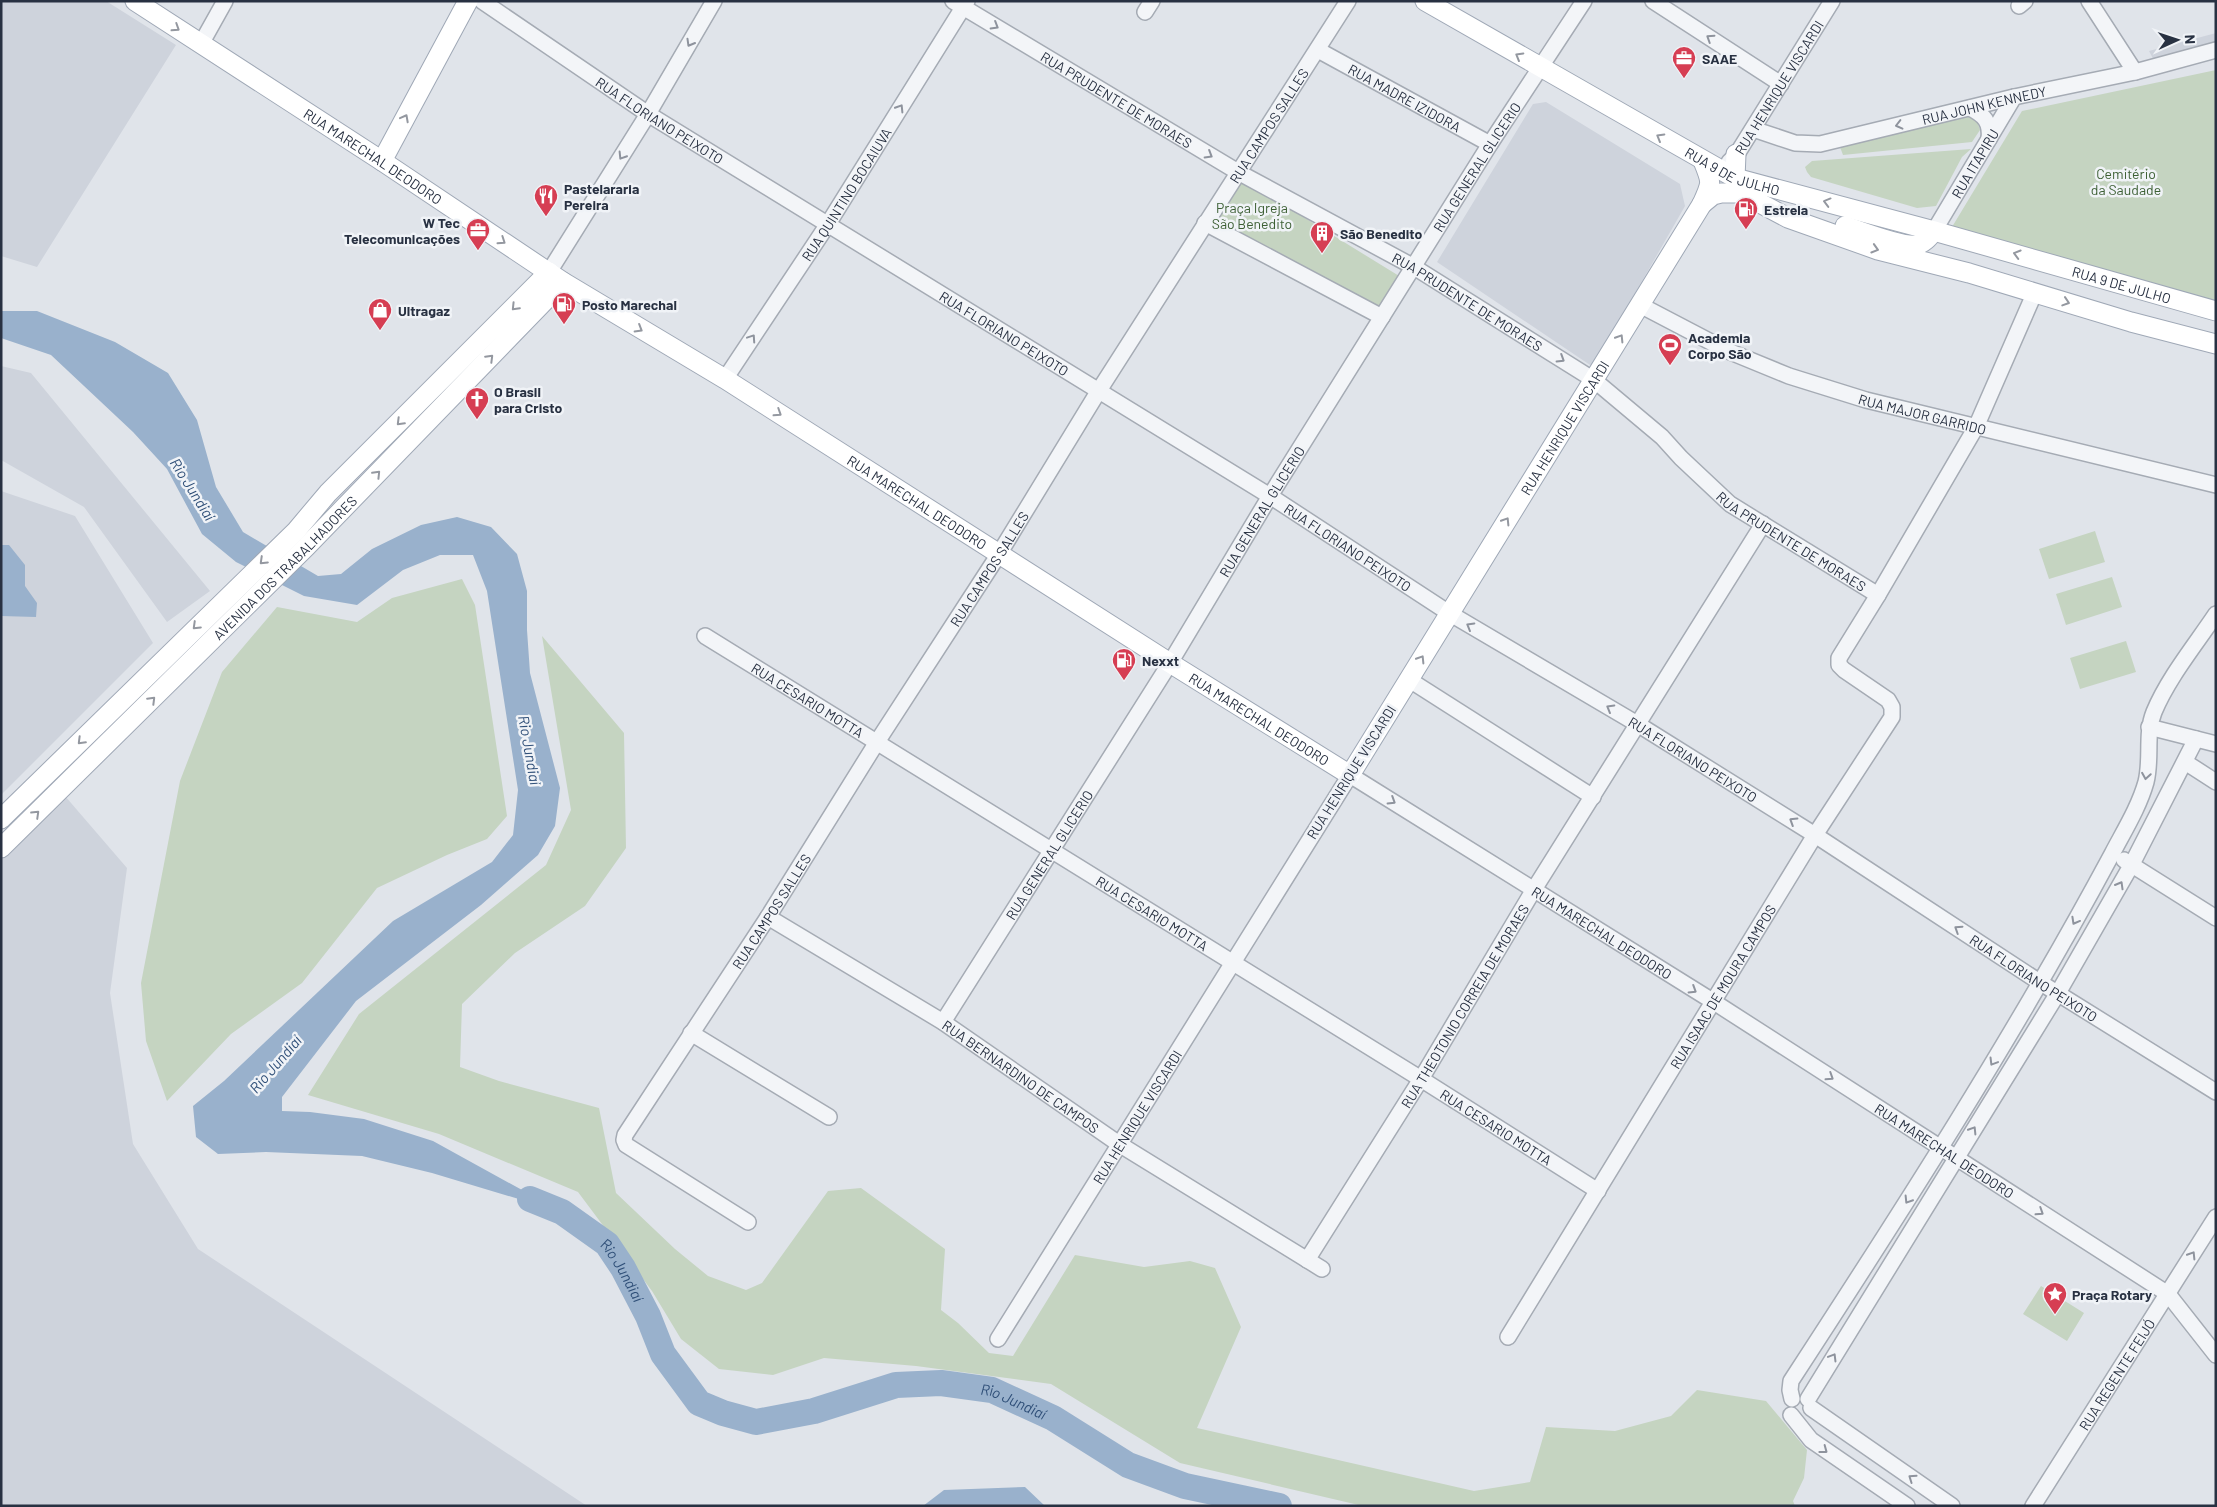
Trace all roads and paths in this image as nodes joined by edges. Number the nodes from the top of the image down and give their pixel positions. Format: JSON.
{"nodes":[{"id":1,"x":135,"y":1,"type":"edge"},
{"id":2,"x":225,"y":1,"type":"edge"},
{"id":3,"x":468,"y":1,"type":"edge"},
{"id":4,"x":482,"y":1,"type":"edge"},
{"id":5,"x":714,"y":1,"type":"edge"},
{"id":6,"x":1348,"y":1,"type":"edge"},
{"id":7,"x":1425,"y":1,"type":"edge"},
{"id":8,"x":1584,"y":1,"type":"edge"},
{"id":9,"x":1653,"y":1,"type":"edge"},
{"id":10,"x":1832,"y":1,"type":"edge"},
{"id":11,"x":2089,"y":1,"type":"edge"},
{"id":12,"x":961,"y":3,"type":"edge"},
{"id":13,"x":201,"y":44,"type":"junction"},
{"id":14,"x":1318,"y":50,"type":"junction"},
{"id":15,"x":2216,"y":50,"type":"edge"},
{"id":16,"x":1539,"y":68,"type":"junction"},
{"id":17,"x":2136,"y":72,"type":"junction"},
{"id":18,"x":1781,"y":84,"type":"junction"},
{"id":19,"x":2014,"y":97,"type":"junction"},
{"id":20,"x":1970,"y":108,"type":"junction"},
{"id":21,"x":648,"y":114,"type":"junction"},
{"id":22,"x":1753,"y":129,"type":"junction"},
{"id":23,"x":1989,"y":139,"type":"junction"},
{"id":24,"x":1490,"y":144,"type":"junction"},
{"id":25,"x":1736,"y":154,"type":"junction"},
{"id":26,"x":382,"y":161,"type":"junction"},
{"id":27,"x":1710,"y":164,"type":"junction"},
{"id":28,"x":1238,"y":172,"type":"junction"},
{"id":29,"x":1738,"y":185,"type":"junction"},
{"id":30,"x":1702,"y":204,"type":"junction"},
{"id":31,"x":1205,"y":223,"type":"junction"},
{"id":32,"x":828,"y":224,"type":"junction"},
{"id":33,"x":1809,"y":226,"type":"junction"},
{"id":34,"x":1934,"y":231,"type":"junction"},
{"id":35,"x":1414,"y":267,"type":"junction"},
{"id":36,"x":556,"y":277,"type":"junction"},
{"id":37,"x":2035,"y":292,"type":"junction"},
{"id":38,"x":1640,"y":305,"type":"junction"},
{"id":39,"x":2216,"y":311,"type":"edge"},
{"id":40,"x":1382,"y":317,"type":"junction"},
{"id":41,"x":2216,"y":344,"type":"edge"},
{"id":42,"x":725,"y":379,"type":"junction"},
{"id":43,"x":1594,"y":380,"type":"junction"},
{"id":44,"x":1098,"y":392,"type":"junction"},
{"id":45,"x":1976,"y":427,"type":"junction"},
{"id":46,"x":2216,"y":486,"type":"edge"},
{"id":47,"x":1270,"y":496,"type":"junction"},
{"id":48,"x":1763,"y":524,"type":"junction"},
{"id":49,"x":999,"y":554,"type":"junction"},
{"id":50,"x":1878,"y":595,"type":"junction"},
{"id":51,"x":1448,"y":613,"type":"junction"},
{"id":52,"x":2216,"y":614,"type":"edge"},
{"id":53,"x":706,"y":636,"type":"dead end"},
{"id":54,"x":1170,"y":663,"type":"junction"},
{"id":55,"x":1408,"y":679,"type":"junction"},
{"id":56,"x":1639,"y":725,"type":"junction"},
{"id":57,"x":2150,"y":727,"type":"junction"},
{"id":58,"x":2196,"y":739,"type":"junction"},
{"id":59,"x":877,"y":742,"type":"junction"},
{"id":60,"x":2216,"y":744,"type":"edge"},
{"id":61,"x":2185,"y":762,"type":"junction"},
{"id":62,"x":1350,"y":775,"type":"junction"},
{"id":63,"x":2216,"y":782,"type":"edge"},
{"id":64,"x":1593,"y":797,"type":"junction"},
{"id":65,"x":1,"y":819,"type":"edge"},
{"id":66,"x":1815,"y":835,"type":"junction"},
{"id":67,"x":1,"y":848,"type":"edge"},
{"id":68,"x":1052,"y":851,"type":"junction"},
{"id":69,"x":2112,"y":853,"type":"junction"},
{"id":70,"x":2132,"y":864,"type":"junction"},
{"id":71,"x":1534,"y":891,"type":"junction"},
{"id":72,"x":768,"y":917,"type":"junction"},
{"id":73,"x":2216,"y":918,"type":"edge"},
{"id":74,"x":1232,"y":963,"type":"junction"},
{"id":75,"x":2040,"y":983,"type":"junction"},
{"id":76,"x":2058,"y":993,"type":"junction"},
{"id":77,"x":1714,"y":1002,"type":"junction"},
{"id":78,"x":943,"y":1022,"type":"junction"},
{"id":79,"x":691,"y":1033,"type":"junction"},
{"id":80,"x":1421,"y":1079,"type":"junction"},
{"id":81,"x":2216,"y":1092,"type":"edge"},
{"id":82,"x":829,"y":1117,"type":"dead end"},
{"id":83,"x":1119,"y":1144,"type":"junction"},
{"id":84,"x":1941,"y":1147,"type":"junction"},
{"id":85,"x":1955,"y":1158,"type":"junction"},
{"id":86,"x":1598,"y":1192,"type":"junction"},
{"id":87,"x":2216,"y":1216,"type":"edge"},
{"id":88,"x":748,"y":1222,"type":"dead end"},
{"id":89,"x":1307,"y":1260,"type":"junction"},
{"id":90,"x":1322,"y":1269,"type":"dead end"},
{"id":91,"x":1863,"y":1270,"type":"junction"},
{"id":92,"x":1879,"y":1281,"type":"junction"},
{"id":93,"x":2168,"y":1294,"type":"junction"},
{"id":94,"x":1508,"y":1337,"type":"dead end"},
{"id":95,"x":998,"y":1338,"type":"dead end"},
{"id":96,"x":2216,"y":1355,"type":"edge"},
{"id":97,"x":1798,"y":1371,"type":"junction"},
{"id":98,"x":1817,"y":1384,"type":"junction"},
{"id":99,"x":1792,"y":1399,"type":"junction"},
{"id":100,"x":1809,"y":1404,"type":"junction"},
{"id":101,"x":1791,"y":1415,"type":"junction"},
{"id":102,"x":1907,"y":1506,"type":"edge"},
{"id":103,"x":1952,"y":1506,"type":"edge"},
{"id":104,"x":2033,"y":1506,"type":"edge"}],
"edges":[{"from":1,"to":13,"type":"main road","name":"RUA MARECHAL DEODORO","one_way":true},
{"from":2,"to":13,"type":"street"},
{"from":26,"to":3,"type":"main road","one_way":true},
{"from":4,"to":21,"type":"street","name":"RUA FLORIANO PEIXOTO"},
{"from":5,"to":21,"type":"street","one_way":true},
{"from":6,"to":14,"type":"street","name":"RUA CAMPOS SALLES"},
{"from":16,"to":7,"type":"main road","name":"RUA 9 DE JULHO","one_way":true},
{"from":8,"to":16,"type":"street","name":"RUA GENERAL GLICERIO"},
{"from":18,"to":9,"type":"street","one_way":true},
{"from":10,"to":18,"type":"street","name":"RUA HENRIQUE VISCARDI"},
{"from":11,"to":17,"type":"street"},
{"from":12,"to":28,"type":"street","name":"RUA PRUDENTE DE MORAES","one_way":true},
{"from":32,"to":12,"type":"street","name":"RUA QUINTINO BOCAIUVA","one_way":true},
{"from":13,"to":26,"type":"main road","name":"RUA MARECHAL DEODORO"},
{"from":14,"to":24,"type":"street","name":"RUA MADRE IZIDORA"},
{"from":14,"to":28,"type":"street","name":"RUA CAMPOS SALLES"},
{"from":15,"to":17,"type":"street","name":"RUA JOHN KENNEDY"},
{"from":16,"to":24,"type":"street","name":"RUA GENERAL GLICERIO"},
{"from":27,"to":16,"type":"main road","name":"RUA 9 DE JULHO","one_way":true},
{"from":17,"to":19,"type":"street","name":"RUA JOHN KENNEDY"},
{"from":18,"to":22,"type":"street","name":"RUA HENRIQUE VISCARDI"},
{"from":19,"to":20,"type":"street","name":"RUA JOHN KENNEDY"},
{"from":19,"to":23,"type":"street","name":"RUA ITAPIRU"},
{"from":20,"to":22,"type":"street","name":"RUA JOHN KENNEDY","one_way":true},
{"from":20,"to":23,"type":"street"},
{"from":21,"to":32,"type":"street","name":"RUA FLORIANO PEIXOTO"},
{"from":21,"to":36,"type":"street","one_way":true},
{"from":22,"to":25,"type":"street","name":"RUA HENRIQUE VISCARDI"},
{"from":23,"to":34,"type":"street","name":"RUA ITAPIRU"},
{"from":24,"to":35,"type":"street","name":"RUA GENERAL GLICERIO"},
{"from":25,"to":27,"type":"street","name":"RUA HENRIQUE VISCARDI"},
{"from":25,"to":29,"type":"main road"},
{"from":26,"to":36,"type":"main road","name":"RUA MARECHAL DEODORO","one_way":true},
{"from":27,"to":29,"type":"main road","name":"RUA 9 DE JULHO"},
{"from":27,"to":30,"type":"main road","name":"RUA HENRIQUE VISCARDI"},
{"from":28,"to":31,"type":"street","name":"RUA CAMPOS SALLES"},
{"from":28,"to":35,"type":"street","name":"RUA PRUDENTE DE MORAES"},
{"from":29,"to":30,"type":"main road","name":"RUA 9 DE JULHO"},
{"from":29,"to":33,"type":"main road","name":"RUA 9 DE JULHO"},
{"from":34,"to":29,"type":"main road","name":"RUA 9 DE JULHO","one_way":true},
{"from":30,"to":38,"type":"main road","name":"RUA HENRIQUE VISCARDI"},
{"from":31,"to":40,"type":"street"},
{"from":31,"to":44,"type":"street","name":"RUA CAMPOS SALLES"},
{"from":42,"to":32,"type":"street","name":"RUA QUINTINO BOCAIUVA","one_way":true},
{"from":32,"to":44,"type":"street","name":"RUA FLORIANO PEIXOTO"},
{"from":33,"to":34,"type":"main road"},
{"from":33,"to":37,"type":"main road","name":"RUA 9 DE JULHO","one_way":true},
{"from":39,"to":34,"type":"main road","name":"RUA 9 DE JULHO","one_way":true},
{"from":35,"to":40,"type":"street","name":"RUA GENERAL GLICERIO"},
{"from":35,"to":43,"type":"street","name":"RUA PRUDENTE DE MORAES","one_way":true},
{"from":36,"to":42,"type":"main road","name":"RUA MARECHAL DEODORO","one_way":true},
{"from":36,"to":65,"type":"main road","name":"AVENIDA DOS TRABALHADORES","one_way":true},
{"from":67,"to":36,"type":"main road","name":"AVENIDA DOS TRABALHADORES","one_way":true},
{"from":37,"to":41,"type":"main road","name":"RUA 9 DE JULHO","one_way":true},
{"from":37,"to":45,"type":"street"},
{"from":43,"to":38,"type":"main road","name":"RUA HENRIQUE VISCARDI","one_way":true},
{"from":38,"to":45,"type":"street","name":"RUA MAJOR GARRIDO"},
{"from":40,"to":47,"type":"street","name":"RUA GENERAL GLICERIO"},
{"from":42,"to":49,"type":"main road","name":"RUA MARECHAL DEODORO","one_way":true},
{"from":43,"to":48,"type":"street","name":"RUA PRUDENTE DE MORAES"},
{"from":51,"to":43,"type":"main road","name":"RUA HENRIQUE VISCARDI","one_way":true},
{"from":44,"to":47,"type":"street","name":"RUA FLORIANO PEIXOTO"},
{"from":44,"to":49,"type":"street","name":"RUA CAMPOS SALLES"},
{"from":45,"to":46,"type":"street","name":"RUA MAJOR GARRIDO"},
{"from":45,"to":50,"type":"street"},
{"from":47,"to":51,"type":"street","name":"RUA FLORIANO PEIXOTO"},
{"from":47,"to":54,"type":"street","name":"RUA GENERAL GLICERIO"},
{"from":48,"to":50,"type":"street","name":"RUA PRUDENTE DE MORAES"},
{"from":48,"to":56,"type":"street","name":"RUA THEOTONIO CORREIA DE MORAES"},
{"from":49,"to":54,"type":"main road","name":"RUA MARECHAL DEODORO"},
{"from":49,"to":59,"type":"street","name":"RUA CAMPOS SALLES"},
{"from":50,"to":66,"type":"street","name":"RUA ISAAC DE MOURA CAMPOS"},
{"from":55,"to":51,"type":"main road","name":"RUA HENRIQUE VISCARDI","one_way":true},
{"from":56,"to":51,"type":"street","name":"RUA FLORIANO PEIXOTO","one_way":true},
{"from":52,"to":57,"type":"street"},
{"from":53,"to":59,"type":"street","name":"RUA CESARIO MOTTA"},
{"from":54,"to":62,"type":"main road","name":"RUA MARECHAL DEODORO"},
{"from":54,"to":68,"type":"street","name":"RUA GENERAL GLICERIO"},
{"from":55,"to":62,"type":"main road","name":"RUA HENRIQUE VISCARDI"},
{"from":55,"to":64,"type":"street"},
{"from":56,"to":64,"type":"street","name":"RUA THEOTONIO CORREIA DE MORAES"},
{"from":66,"to":56,"type":"street","name":"RUA FLORIANO PEIXOTO","one_way":true},
{"from":57,"to":58,"type":"street"},
{"from":57,"to":69,"type":"street","one_way":true},
{"from":58,"to":60,"type":"street"},
{"from":58,"to":61,"type":"street"},
{"from":59,"to":68,"type":"street","name":"RUA CESARIO MOTTA"},
{"from":59,"to":72,"type":"street","name":"RUA CAMPOS SALLES"},
{"from":61,"to":63,"type":"street"},
{"from":61,"to":70,"type":"street"},
{"from":62,"to":71,"type":"street","name":"RUA MARECHAL DEODORO","one_way":true},
{"from":62,"to":74,"type":"street","name":"RUA HENRIQUE VISCARDI"},
{"from":64,"to":71,"type":"street","name":"RUA THEOTONIO CORREIA DE MORAES"},
{"from":75,"to":66,"type":"street","name":"RUA FLORIANO PEIXOTO","one_way":true},
{"from":66,"to":77,"type":"street","name":"RUA ISAAC DE MOURA CAMPOS"},
{"from":68,"to":74,"type":"street","name":"RUA CESARIO MOTTA"},
{"from":68,"to":78,"type":"street","name":"RUA GENERAL GLICERIO"},
{"from":69,"to":70,"type":"street"},
{"from":69,"to":75,"type":"street","one_way":true},
{"from":70,"to":73,"type":"street"},
{"from":76,"to":70,"type":"street","one_way":true},
{"from":71,"to":77,"type":"street","name":"RUA MARECHAL DEODORO","one_way":true},
{"from":71,"to":80,"type":"street","name":"RUA THEOTONIO CORREIA DE MORAES"},
{"from":72,"to":78,"type":"street","name":"RUA BERNARDINO DE CAMPOS"},
{"from":72,"to":79,"type":"street","name":"RUA CAMPOS SALLES"},
{"from":74,"to":80,"type":"street","name":"RUA CESARIO MOTTA"},
{"from":74,"to":83,"type":"street","name":"RUA HENRIQUE VISCARDI"},
{"from":75,"to":76,"type":"street","name":"RUA FLORIANO PEIXOTO"},
{"from":75,"to":84,"type":"street","one_way":true},
{"from":76,"to":81,"type":"street","name":"RUA FLORIANO PEIXOTO"},
{"from":85,"to":76,"type":"street","one_way":true},
{"from":77,"to":84,"type":"street","name":"RUA MARECHAL DEODORO","one_way":true},
{"from":77,"to":86,"type":"street","name":"RUA ISAAC DE MOURA CAMPOS"},
{"from":78,"to":83,"type":"street","name":"RUA BERNARDINO DE CAMPOS"},
{"from":79,"to":82,"type":"street"},
{"from":79,"to":88,"type":"street","name":"RUA CAMPOS SALLES"},
{"from":80,"to":86,"type":"street","name":"RUA CESARIO MOTTA"},
{"from":80,"to":89,"type":"street","name":"RUA THEOTONIO CORREIA DE MORAES"},
{"from":83,"to":89,"type":"street","name":"RUA BERNARDINO DE CAMPOS"},
{"from":83,"to":95,"type":"street","name":"RUA HENRIQUE VISCARDI"},
{"from":84,"to":85,"type":"street","name":"RUA MARECHAL DEODORO"},
{"from":84,"to":91,"type":"street","one_way":true},
{"from":85,"to":92,"type":"street"},
{"from":85,"to":93,"type":"street","name":"RUA MARECHAL DEODORO","one_way":true},
{"from":86,"to":94,"type":"street","name":"RUA ISAAC DE MOURA CAMPOS"},
{"from":93,"to":87,"type":"street","name":"RUA REGENTE FEIJÓ","one_way":true},
{"from":89,"to":90,"type":"street","name":"RUA BERNARDINO DE CAMPOS"},
{"from":91,"to":92,"type":"street"},
{"from":91,"to":97,"type":"street"},
{"from":98,"to":92,"type":"street","one_way":true},
{"from":93,"to":96,"type":"street","name":"RUA MARECHAL DEODORO"},
{"from":93,"to":104,"type":"street","name":"RUA REGENTE FEIJÓ"},
{"from":97,"to":98,"type":"street"},
{"from":97,"to":99,"type":"street"},
{"from":98,"to":100,"type":"street"},
{"from":99,"to":100,"type":"street"},
{"from":99,"to":101,"type":"street"},
{"from":100,"to":101,"type":"street"},
{"from":103,"to":100,"type":"street","one_way":true},
{"from":101,"to":102,"type":"street","one_way":true}]}
